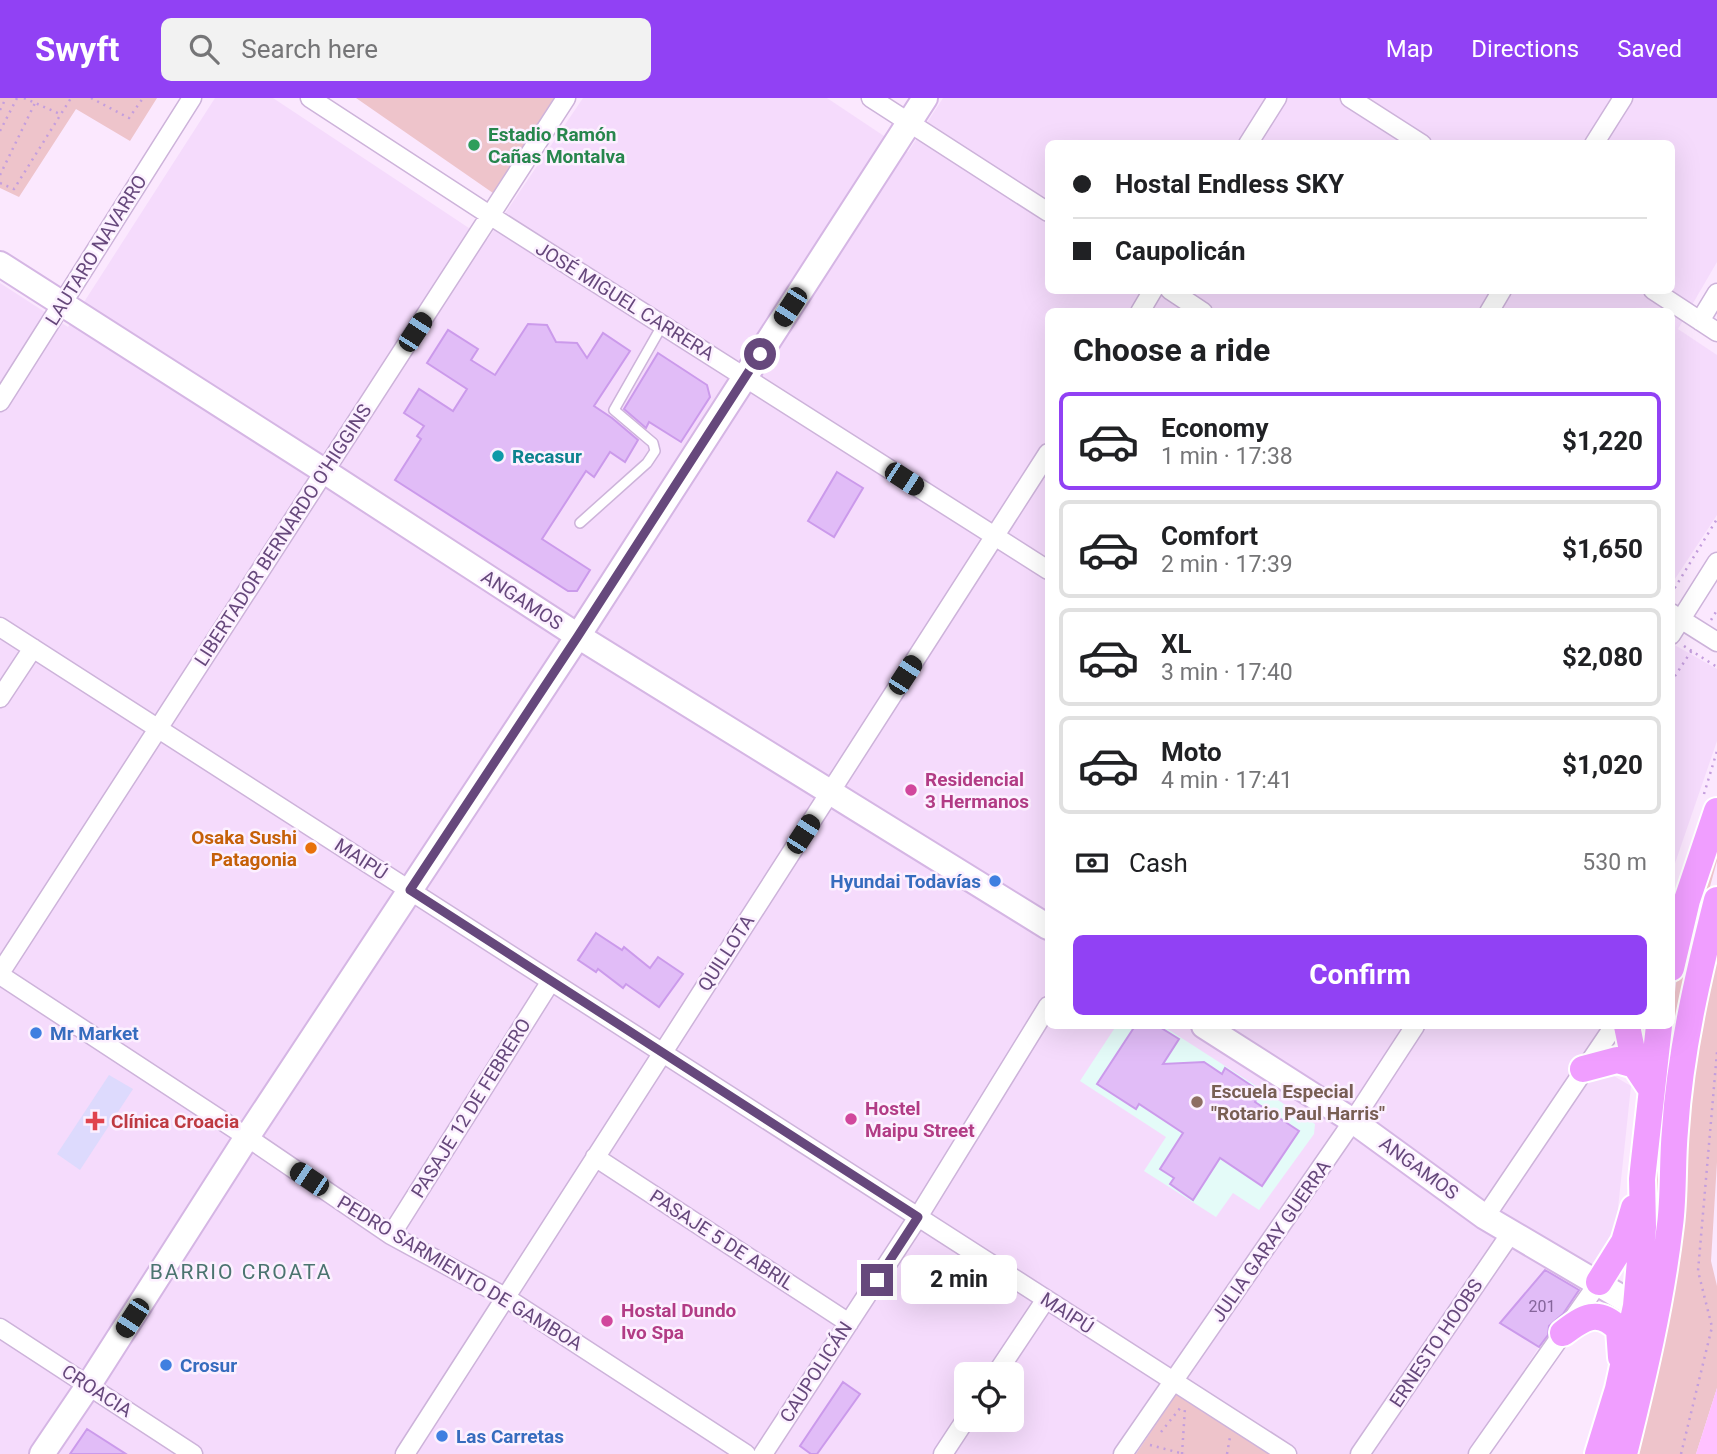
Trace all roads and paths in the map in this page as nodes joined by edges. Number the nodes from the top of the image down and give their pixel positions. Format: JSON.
{"nodes":[{"id":1,"x":6,"y":98,"type":"edge"},
{"id":2,"x":17,"y":98,"type":"edge"},
{"id":3,"x":24,"y":98,"type":"edge"},
{"id":4,"x":71,"y":98,"type":"edge"},
{"id":5,"x":91,"y":98,"type":"edge"},
{"id":6,"x":143,"y":98,"type":"edge"},
{"id":7,"x":192,"y":98,"type":"edge"},
{"id":8,"x":310,"y":98,"type":"edge"},
{"id":9,"x":566,"y":98,"type":"edge"},
{"id":10,"x":871,"y":98,"type":"edge"},
{"id":11,"x":925,"y":98,"type":"edge"},
{"id":12,"x":1277,"y":98,"type":"edge"},
{"id":13,"x":1350,"y":98,"type":"edge"},
{"id":14,"x":1616,"y":100,"type":"edge"},
{"id":15,"x":35,"y":103,"type":"junction"},
{"id":16,"x":0,"y":110,"type":"edge"},
{"id":17,"x":60,"y":114,"type":"junction"},
{"id":18,"x":908,"y":122,"type":"junction"},
{"id":19,"x":0,"y":131,"type":"edge"},
{"id":20,"x":1251,"y":140,"type":"edge"},
{"id":21,"x":1416,"y":140,"type":"edge"},
{"id":22,"x":1596,"y":140,"type":"edge"},
{"id":23,"x":0,"y":174,"type":"edge"},
{"id":24,"x":0,"y":183,"type":"edge"},
{"id":25,"x":1045,"y":210,"type":"edge"},
{"id":26,"x":491,"y":216,"type":"junction"},
{"id":27,"x":0,"y":264,"type":"edge"},
{"id":28,"x":1717,"y":293,"type":"edge"},
{"id":29,"x":1176,"y":294,"type":"edge"},
{"id":30,"x":1659,"y":294,"type":"edge"},
{"id":31,"x":61,"y":303,"type":"junction"},
{"id":32,"x":1197,"y":308,"type":"edge"},
{"id":33,"x":1700,"y":321,"type":"junction"},
{"id":34,"x":663,"y":324,"type":"junction"},
{"id":35,"x":1717,"y":332,"type":"edge"},
{"id":36,"x":745,"y":377,"type":"junction"},
{"id":37,"x":0,"y":402,"type":"edge"},
{"id":38,"x":1045,"y":458,"type":"edge"},
{"id":39,"x":324,"y":471,"type":"junction"},
{"id":40,"x":1717,"y":519,"type":"edge"},
{"id":41,"x":580,"y":523,"type":"dead end"},
{"id":42,"x":995,"y":537,"type":"junction"},
{"id":43,"x":1717,"y":562,"type":"edge"},
{"id":44,"x":1045,"y":568,"type":"edge"},
{"id":45,"x":1675,"y":587,"type":"edge"},
{"id":46,"x":1676,"y":616,"type":"edge"},
{"id":47,"x":0,"y":627,"type":"edge"},
{"id":48,"x":578,"y":636,"type":"junction"},
{"id":49,"x":1676,"y":640,"type":"edge"},
{"id":50,"x":1697,"y":642,"type":"dead end"},
{"id":51,"x":1717,"y":642,"type":"edge"},
{"id":52,"x":33,"y":648,"type":"junction"},
{"id":53,"x":1692,"y":651,"type":"junction"},
{"id":54,"x":1717,"y":667,"type":"edge"},
{"id":55,"x":1675,"y":676,"type":"edge"},
{"id":56,"x":0,"y":698,"type":"edge"},
{"id":57,"x":158,"y":728,"type":"junction"},
{"id":58,"x":831,"y":791,"type":"junction"},
{"id":59,"x":1717,"y":811,"type":"edge"},
{"id":60,"x":410,"y":890,"type":"junction"},
{"id":61,"x":1717,"y":900,"type":"edge"},
{"id":62,"x":1679,"y":908,"type":"edge"},
{"id":63,"x":1045,"y":925,"type":"edge"},
{"id":64,"x":1675,"y":938,"type":"edge"},
{"id":65,"x":0,"y":974,"type":"edge"},
{"id":66,"x":551,"y":981,"type":"junction"},
{"id":67,"x":1045,"y":1011,"type":"edge"},
{"id":68,"x":1209,"y":1029,"type":"edge"},
{"id":69,"x":1413,"y":1029,"type":"edge"},
{"id":70,"x":1612,"y":1029,"type":"edge"},
{"id":71,"x":1628,"y":1029,"type":"edge"},
{"id":72,"x":1659,"y":1029,"type":"edge"},
{"id":73,"x":662,"y":1052,"type":"junction"},
{"id":74,"x":1717,"y":1052,"type":"edge"},
{"id":75,"x":1635,"y":1065,"type":"junction"},
{"id":76,"x":1583,"y":1069,"type":"junction"},
{"id":77,"x":1651,"y":1089,"type":"junction"},
{"id":78,"x":1353,"y":1121,"type":"junction"},
{"id":79,"x":247,"y":1137,"type":"junction"},
{"id":80,"x":595,"y":1157,"type":"junction"},
{"id":81,"x":1642,"y":1179,"type":"junction"},
{"id":82,"x":918,"y":1217,"type":"junction"},
{"id":83,"x":1485,"y":1217,"type":"junction"},
{"id":84,"x":1511,"y":1233,"type":"junction"},
{"id":85,"x":391,"y":1235,"type":"junction"},
{"id":86,"x":1599,"y":1282,"type":"junction"},
{"id":87,"x":505,"y":1297,"type":"junction"},
{"id":88,"x":1046,"y":1299,"type":"junction"},
{"id":89,"x":1636,"y":1307,"type":"junction"},
{"id":90,"x":849,"y":1323,"type":"junction"},
{"id":91,"x":0,"y":1328,"type":"edge"},
{"id":92,"x":1563,"y":1333,"type":"junction"},
{"id":93,"x":1650,"y":1349,"type":"junction"},
{"id":94,"x":1004,"y":1362,"type":"edge"},
{"id":95,"x":1174,"y":1381,"type":"junction"},
{"id":96,"x":88,"y":1386,"type":"junction"},
{"id":97,"x":1618,"y":1389,"type":"junction"},
{"id":98,"x":957,"y":1432,"type":"edge"},
{"id":99,"x":1159,"y":1434,"type":"dead end"},
{"id":100,"x":1230,"y":1437,"type":"dead end"},
{"id":101,"x":1150,"y":1445,"type":"dead end"},
{"id":102,"x":43,"y":1454,"type":"edge"},
{"id":103,"x":193,"y":1454,"type":"edge"},
{"id":104,"x":405,"y":1454,"type":"edge"},
{"id":105,"x":746,"y":1454,"type":"edge"},
{"id":106,"x":762,"y":1454,"type":"edge"},
{"id":107,"x":943,"y":1454,"type":"edge"},
{"id":108,"x":1123,"y":1454,"type":"edge"},
{"id":109,"x":1183,"y":1454,"type":"edge"},
{"id":110,"x":1227,"y":1454,"type":"edge"},
{"id":111,"x":1287,"y":1454,"type":"edge"},
{"id":112,"x":1360,"y":1454,"type":"edge"},
{"id":113,"x":1478,"y":1454,"type":"edge"},
{"id":114,"x":1598,"y":1454,"type":"edge"},
{"id":115,"x":1624,"y":1454,"type":"edge"},
{"id":116,"x":1681,"y":1454,"type":"edge"}],
"edges":[{"from":1,"to":16,"type":"path"},
{"from":2,"to":19,"type":"path"},
{"from":3,"to":15,"type":"path"},
{"from":4,"to":17,"type":"path"},
{"from":5,"to":6,"type":"path"},
{"from":7,"to":31,"type":"street","name":"LAUTARO NAVARRO"},
{"from":8,"to":26,"type":"street","name":"JOSÉ MIGUEL CARRERA"},
{"from":9,"to":26,"type":"street","name":"LIBERTADOR BERNARDO O'HIGGINS"},
{"from":10,"to":18,"type":"street"},
{"from":11,"to":18,"type":"street"},
{"from":12,"to":20,"type":"street"},
{"from":13,"to":21,"type":"street"},
{"from":14,"to":22,"type":"street"},
{"from":15,"to":17,"type":"path"},
{"from":15,"to":23,"type":"path"},
{"from":17,"to":24,"type":"path"},
{"from":18,"to":25,"type":"street"},
{"from":18,"to":36,"type":"street"},
{"from":26,"to":34,"type":"street","name":"JOSÉ MIGUEL CARRERA"},
{"from":26,"to":39,"type":"street","name":"LIBERTADOR BERNARDO O'HIGGINS"},
{"from":27,"to":31,"type":"street","name":"ANGAMOS"},
{"from":28,"to":33,"type":"street"},
{"from":29,"to":32,"type":"street"},
{"from":30,"to":33,"type":"street"},
{"from":31,"to":37,"type":"street","name":"LAUTARO NAVARRO"},
{"from":31,"to":39,"type":"street","name":"ANGAMOS"},
{"from":33,"to":35,"type":"street"},
{"from":34,"to":36,"type":"street","name":"JOSÉ MIGUEL CARRERA"},
{"from":34,"to":41,"type":"lane"},
{"from":36,"to":42,"type":"street","name":"JOSÉ MIGUEL CARRERA"},
{"from":36,"to":48,"type":"street"},
{"from":38,"to":42,"type":"street","name":"QUILLOTA"},
{"from":39,"to":48,"type":"street","name":"ANGAMOS"},
{"from":39,"to":57,"type":"street","name":"LIBERTADOR BERNARDO O'HIGGINS"},
{"from":40,"to":45,"type":"path"},
{"from":42,"to":44,"type":"street","name":"JOSÉ MIGUEL CARRERA"},
{"from":42,"to":58,"type":"street","name":"QUILLOTA"},
{"from":43,"to":46,"type":"street"},
{"from":46,"to":49,"type":"street"},
{"from":46,"to":51,"type":"street"},
{"from":47,"to":52,"type":"street","name":"MAIPÚ"},
{"from":48,"to":58,"type":"street","name":"ANGAMOS"},
{"from":48,"to":60,"type":"street"},
{"from":49,"to":53,"type":"path"},
{"from":50,"to":53,"type":"path"},
{"from":52,"to":56,"type":"street"},
{"from":52,"to":57,"type":"street","name":"MAIPÚ"},
{"from":53,"to":54,"type":"path"},
{"from":53,"to":55,"type":"path"},
{"from":57,"to":60,"type":"street","name":"MAIPÚ"},
{"from":57,"to":65,"type":"street","name":"LIBERTADOR BERNARDO O'HIGGINS"},
{"from":58,"to":63,"type":"street","name":"ANGAMOS"},
{"from":58,"to":73,"type":"street","name":"QUILLOTA"},
{"from":59,"to":62,"type":"main road"},
{"from":60,"to":66,"type":"street","name":"MAIPÚ"},
{"from":60,"to":79,"type":"street"},
{"from":61,"to":93,"type":"main road"},
{"from":62,"to":64,"type":"main road"},
{"from":65,"to":79,"type":"street","name":"PEDRO SARMIENTO DE GAMBOA"},
{"from":66,"to":73,"type":"street","name":"MAIPÚ"},
{"from":66,"to":85,"type":"street","name":"PASAJE 12 DE FEBRERO"},
{"from":67,"to":82,"type":"street","name":"CAUPOLICÁN"},
{"from":68,"to":78,"type":"street","name":"ANGAMOS"},
{"from":69,"to":78,"type":"street","name":"JULIA GARAY GUERRA"},
{"from":70,"to":76,"type":"street"},
{"from":71,"to":75,"type":"main road"},
{"from":72,"to":77,"type":"main road"},
{"from":73,"to":80,"type":"street","name":"QUILLOTA"},
{"from":73,"to":82,"type":"street","name":"MAIPÚ"},
{"from":74,"to":116,"type":"path"},
{"from":75,"to":76,"type":"main road"},
{"from":75,"to":77,"type":"main road"},
{"from":76,"to":83,"type":"street"},
{"from":77,"to":81,"type":"main road"},
{"from":78,"to":83,"type":"street","name":"ANGAMOS"},
{"from":78,"to":95,"type":"street","name":"JULIA GARAY GUERRA"},
{"from":79,"to":85,"type":"street","name":"PEDRO SARMIENTO DE GAMBOA"},
{"from":79,"to":96,"type":"street"},
{"from":80,"to":87,"type":"street","name":"QUILLOTA"},
{"from":80,"to":90,"type":"street","name":"PASAJE 5 DE ABRIL"},
{"from":81,"to":86,"type":"main road"},
{"from":81,"to":89,"type":"main road"},
{"from":82,"to":88,"type":"street","name":"MAIPÚ"},
{"from":82,"to":90,"type":"street","name":"CAUPOLICÁN"},
{"from":83,"to":84,"type":"street","name":"ANGAMOS"},
{"from":84,"to":86,"type":"street","name":"ANGAMOS"},
{"from":84,"to":112,"type":"street","name":"ERNESTO HOOBS"},
{"from":85,"to":87,"type":"street","name":"PEDRO SARMIENTO DE GAMBOA"},
{"from":86,"to":89,"type":"street","name":"ANGAMOS"},
{"from":86,"to":92,"type":"street"},
{"from":87,"to":104,"type":"street","name":"QUILLOTA"},
{"from":87,"to":105,"type":"street","name":"PEDRO SARMIENTO DE GAMBOA"},
{"from":88,"to":94,"type":"street"},
{"from":88,"to":95,"type":"street","name":"MAIPÚ"},
{"from":89,"to":93,"type":"main road"},
{"from":89,"to":97,"type":"main road"},
{"from":90,"to":106,"type":"street","name":"CAUPOLICÁN"},
{"from":91,"to":96,"type":"street","name":"CROACIA"},
{"from":92,"to":97,"type":"main road"},
{"from":92,"to":113,"type":"street"},
{"from":93,"to":115,"type":"main road"},
{"from":95,"to":108,"type":"street","name":"JULIA GARAY GUERRA"},
{"from":95,"to":111,"type":"street","name":"MAIPÚ"},
{"from":96,"to":102,"type":"street"},
{"from":96,"to":103,"type":"street","name":"CROACIA"},
{"from":97,"to":114,"type":"main road"},
{"from":98,"to":107,"type":"street"},
{"from":99,"to":109,"type":"path"},
{"from":100,"to":110,"type":"path"},
{"from":101,"to":109,"type":"path"}]}
